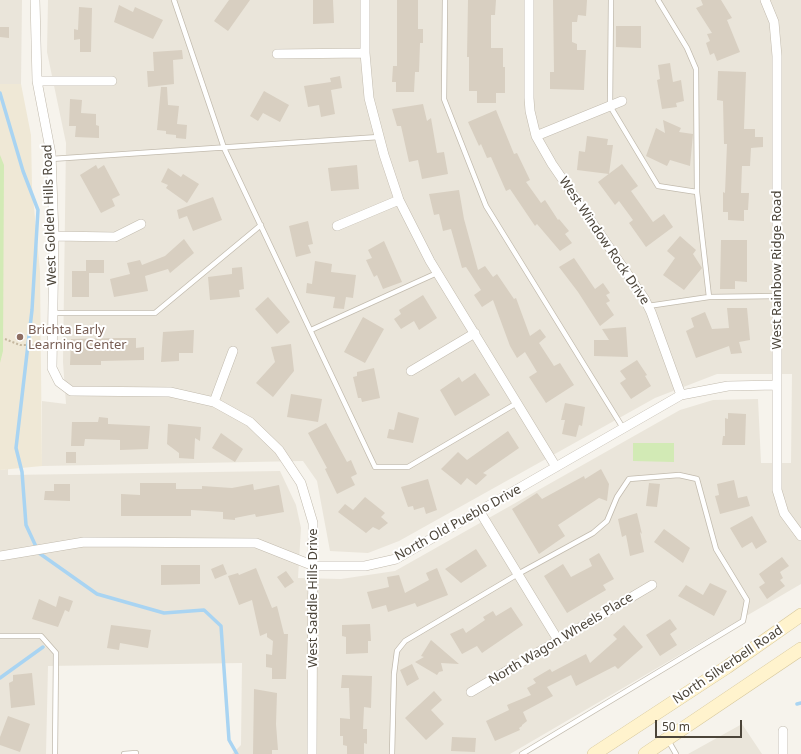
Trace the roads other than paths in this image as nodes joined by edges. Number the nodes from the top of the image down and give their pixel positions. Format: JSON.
{"nodes":[{"id":1,"x":35,"y":0,"type":"edge"},
{"id":2,"x":174,"y":0,"type":"edge"},
{"id":3,"x":364,"y":0,"type":"edge"},
{"id":4,"x":445,"y":0,"type":"edge"},
{"id":5,"x":529,"y":0,"type":"edge"},
{"id":6,"x":611,"y":0,"type":"edge"},
{"id":7,"x":658,"y":0,"type":"edge"},
{"id":8,"x":765,"y":0,"type":"edge"},
{"id":9,"x":365,"y":53,"type":"junction"},
{"id":10,"x":277,"y":54,"type":"dead end"},
{"id":11,"x":37,"y":81,"type":"junction"},
{"id":12,"x":112,"y":81,"type":"dead end"},
{"id":13,"x":622,"y":101,"type":"dead end"},
{"id":14,"x":610,"y":106,"type":"junction"},
{"id":15,"x":536,"y":136,"type":"junction"},
{"id":16,"x":379,"y":137,"type":"junction"},
{"id":17,"x":224,"y":148,"type":"junction"},
{"id":18,"x":51,"y":159,"type":"junction"},
{"id":19,"x":697,"y":192,"type":"junction"},
{"id":20,"x":399,"y":200,"type":"junction"},
{"id":21,"x":141,"y":224,"type":"dead end"},
{"id":22,"x":261,"y":225,"type":"junction"},
{"id":23,"x":337,"y":226,"type":"dead end"},
{"id":24,"x":54,"y":236,"type":"junction"},
{"id":25,"x":437,"y":273,"type":"junction"},
{"id":26,"x":777,"y":296,"type":"junction"},
{"id":27,"x":709,"y":297,"type":"junction"},
{"id":28,"x":648,"y":306,"type":"junction"},
{"id":29,"x":53,"y":313,"type":"junction"},
{"id":30,"x":311,"y":330,"type":"junction"},
{"id":31,"x":475,"y":333,"type":"junction"},
{"id":32,"x":233,"y":350,"type":"dead end"},
{"id":33,"x":411,"y":371,"type":"dead end"},
{"id":34,"x":59,"y":382,"type":"joint"},
{"id":35,"x":777,"y":385,"type":"junction"},
{"id":36,"x":681,"y":395,"type":"junction"},
{"id":37,"x":214,"y":402,"type":"junction"},
{"id":38,"x":517,"y":403,"type":"junction"},
{"id":39,"x":623,"y":428,"type":"junction"},
{"id":40,"x":556,"y":467,"type":"junction"},
{"id":41,"x":480,"y":512,"type":"junction"},
{"id":42,"x":801,"y":536,"type":"edge"},
{"id":43,"x":0,"y":556,"type":"edge"},
{"id":44,"x":314,"y":566,"type":"junction"},
{"id":45,"x":518,"y":574,"type":"junction"},
{"id":46,"x":652,"y":585,"type":"dead end"},
{"id":47,"x":801,"y":615,"type":"edge"},
{"id":48,"x":0,"y":636,"type":"edge"},
{"id":49,"x":558,"y":640,"type":"junction"},
{"id":50,"x":801,"y":650,"type":"edge"},
{"id":51,"x":471,"y":692,"type":"dead end"},
{"id":52,"x":783,"y":731,"type":"dead end"},
{"id":53,"x":668,"y":740,"type":"junction"},
{"id":54,"x":136,"y":753,"type":"dead end"},
{"id":55,"x":55,"y":754,"type":"edge"},
{"id":56,"x":124,"y":754,"type":"edge"},
{"id":57,"x":312,"y":754,"type":"edge"},
{"id":58,"x":392,"y":754,"type":"edge"},
{"id":59,"x":522,"y":754,"type":"edge"},
{"id":60,"x":594,"y":754,"type":"edge"},
{"id":61,"x":645,"y":754,"type":"edge"},
{"id":62,"x":676,"y":754,"type":"edge"},
{"id":63,"x":783,"y":754,"type":"edge"}],
"edges":[{"from":1,"to":11,"type":"street","name":"West Golden Hills Road"},
{"from":2,"to":17,"type":"lane"},
{"from":3,"to":9,"type":"street"},
{"from":4,"to":39,"type":"lane"},
{"from":5,"to":15,"type":"street","name":"West Window Rock Drive"},
{"from":6,"to":14,"type":"lane"},
{"from":7,"to":19,"type":"lane"},
{"from":8,"to":26,"type":"street","name":"West Rainbow Ridge Road"},
{"from":9,"to":10,"type":"street"},
{"from":9,"to":16,"type":"street"},
{"from":11,"to":12,"type":"street"},
{"from":11,"to":18,"type":"street","name":"West Golden Hills Road"},
{"from":13,"to":14,"type":"street"},
{"from":14,"to":15,"type":"street"},
{"from":14,"to":19,"type":"lane"},
{"from":15,"to":28,"type":"street","name":"West Window Rock Drive"},
{"from":16,"to":17,"type":"lane"},
{"from":16,"to":20,"type":"street"},
{"from":17,"to":18,"type":"lane"},
{"from":17,"to":22,"type":"lane"},
{"from":18,"to":24,"type":"street","name":"West Golden Hills Road"},
{"from":19,"to":27,"type":"lane"},
{"from":20,"to":23,"type":"street"},
{"from":20,"to":25,"type":"street"},
{"from":21,"to":24,"type":"street"},
{"from":22,"to":29,"type":"lane"},
{"from":22,"to":30,"type":"lane"},
{"from":24,"to":29,"type":"street","name":"West Golden Hills Road"},
{"from":25,"to":30,"type":"lane"},
{"from":25,"to":31,"type":"street"},
{"from":26,"to":27,"type":"lane"},
{"from":26,"to":35,"type":"street","name":"West Rainbow Ridge Road"},
{"from":27,"to":28,"type":"lane"},
{"from":28,"to":36,"type":"street","name":"West Window Rock Drive"},
{"from":29,"to":34,"type":"street","name":"West Golden Hills Road"},
{"from":30,"to":38,"type":"lane"},
{"from":31,"to":33,"type":"street"},
{"from":31,"to":38,"type":"street"},
{"from":32,"to":37,"type":"street"},
{"from":34,"to":37,"type":"street","name":"West Saddle Hills Drive"},
{"from":35,"to":36,"type":"street","name":"North Old Pueblo Drive"},
{"from":35,"to":42,"type":"street","name":"West Rainbow Ridge Road"},
{"from":36,"to":39,"type":"street","name":"North Old Pueblo Drive"},
{"from":37,"to":44,"type":"street","name":"West Saddle Hills Drive"},
{"from":38,"to":40,"type":"street"},
{"from":39,"to":40,"type":"street","name":"North Old Pueblo Drive"},
{"from":40,"to":41,"type":"street","name":"North Old Pueblo Drive"},
{"from":41,"to":44,"type":"street","name":"North Old Pueblo Drive"},
{"from":41,"to":45,"type":"street"},
{"from":43,"to":44,"type":"street","name":"North Old Pueblo Drive"},
{"from":44,"to":57,"type":"street","name":"West Saddle Hills Drive"},
{"from":45,"to":49,"type":"street"},
{"from":45,"to":58,"type":"lane"},
{"from":45,"to":59,"type":"lane"},
{"from":46,"to":49,"type":"street","name":"North Wagon Wheels Place"},
{"from":47,"to":60,"type":"main road","name":"North Silverbell Road"},
{"from":48,"to":55,"type":"lane"},
{"from":49,"to":51,"type":"street","name":"North Wagon Wheels Place"},
{"from":50,"to":53,"type":"main road"},
{"from":52,"to":63,"type":"street"},
{"from":53,"to":61,"type":"main road"},
{"from":53,"to":62,"type":"lane"},
{"from":54,"to":56,"type":"lane"}]}
